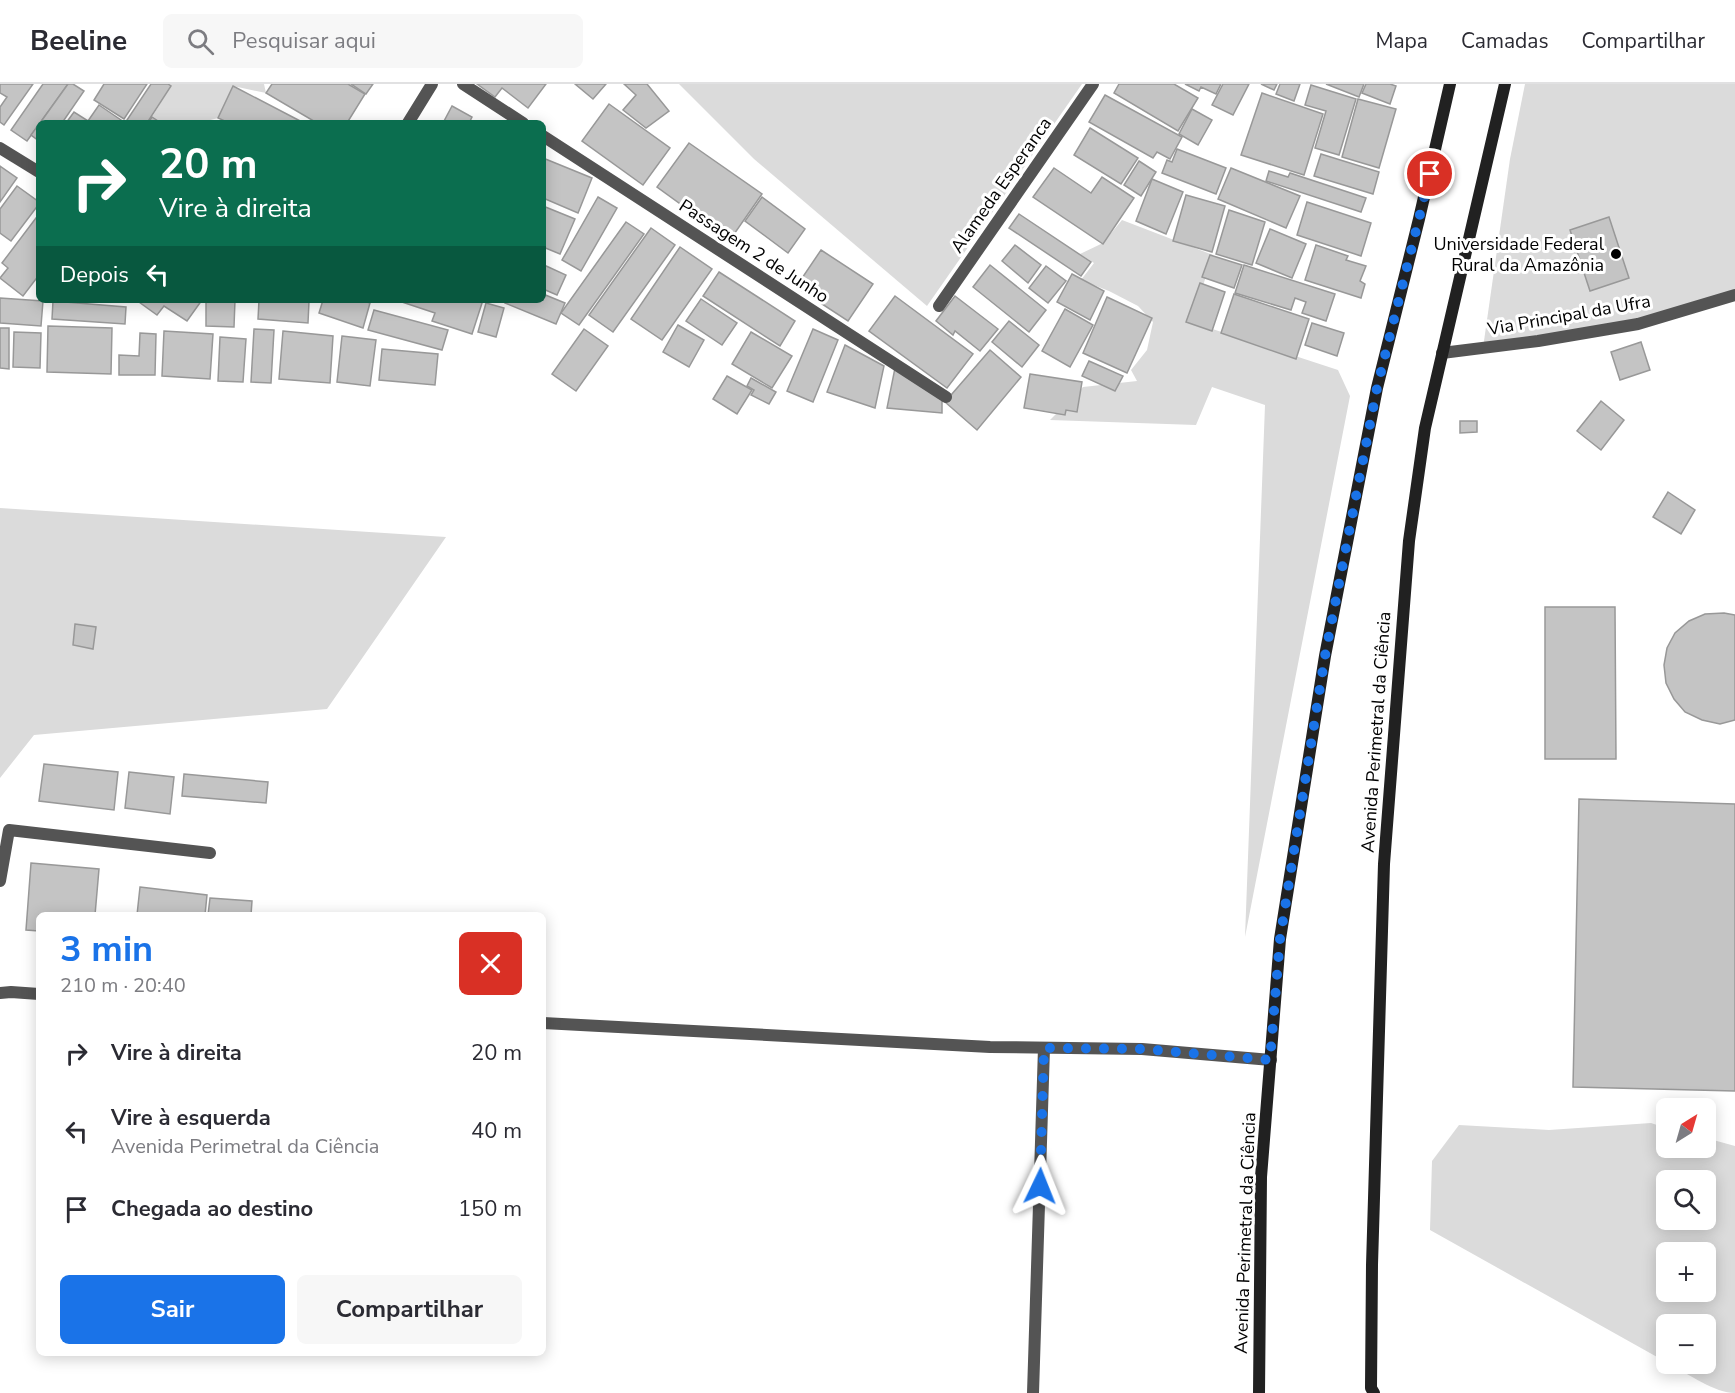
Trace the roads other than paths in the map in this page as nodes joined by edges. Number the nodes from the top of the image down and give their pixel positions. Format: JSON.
{"nodes":[{"id":1,"x":432,"y":84,"type":"edge"},
{"id":2,"x":463,"y":84,"type":"edge"},
{"id":3,"x":1093,"y":84,"type":"edge"},
{"id":4,"x":1450,"y":84,"type":"edge"},
{"id":5,"x":1505,"y":84,"type":"edge"},
{"id":6,"x":410,"y":120,"type":"edge"},
{"id":7,"x":518,"y":120,"type":"edge"},
{"id":8,"x":546,"y":138,"type":"edge"},
{"id":9,"x":0,"y":148,"type":"edge"},
{"id":10,"x":36,"y":170,"type":"edge"},
{"id":11,"x":1735,"y":295,"type":"edge"},
{"id":12,"x":939,"y":306,"type":"dead end"},
{"id":13,"x":1442,"y":353,"type":"junction"},
{"id":14,"x":946,"y":397,"type":"dead end"},
{"id":15,"x":210,"y":853,"type":"dead end"},
{"id":16,"x":0,"y":881,"type":"edge"},
{"id":17,"x":0,"y":993,"type":"edge"},
{"id":18,"x":36,"y":994,"type":"edge"},
{"id":19,"x":546,"y":1023,"type":"edge"},
{"id":20,"x":1044,"y":1048,"type":"junction"},
{"id":21,"x":1270,"y":1060,"type":"junction"},
{"id":22,"x":1033,"y":1393,"type":"edge"},
{"id":23,"x":1259,"y":1393,"type":"edge"},
{"id":24,"x":1374,"y":1393,"type":"edge"}],
"edges":[{"from":1,"to":6,"type":"street"},
{"from":2,"to":7,"type":"street"},
{"from":3,"to":12,"type":"street","name":"Alameda Esperanca"},
{"from":4,"to":21,"type":"main road","name":"Avenida Perimetral da Ciência"},
{"from":5,"to":13,"type":"main road","name":"Avenida Perimetral da Ciência"},
{"from":8,"to":14,"type":"street","name":"Passagem 2 de Junho"},
{"from":9,"to":10,"type":"street"},
{"from":11,"to":13,"type":"street","name":"Via Principal da Ufra"},
{"from":13,"to":24,"type":"main road","name":"Avenida Perimetral da Ciência"},
{"from":15,"to":16,"type":"street"},
{"from":17,"to":18,"type":"street"},
{"from":19,"to":20,"type":"street"},
{"from":20,"to":21,"type":"street"},
{"from":20,"to":22,"type":"street"},
{"from":21,"to":23,"type":"main road","name":"Avenida Perimetral da Ciência"}]}
